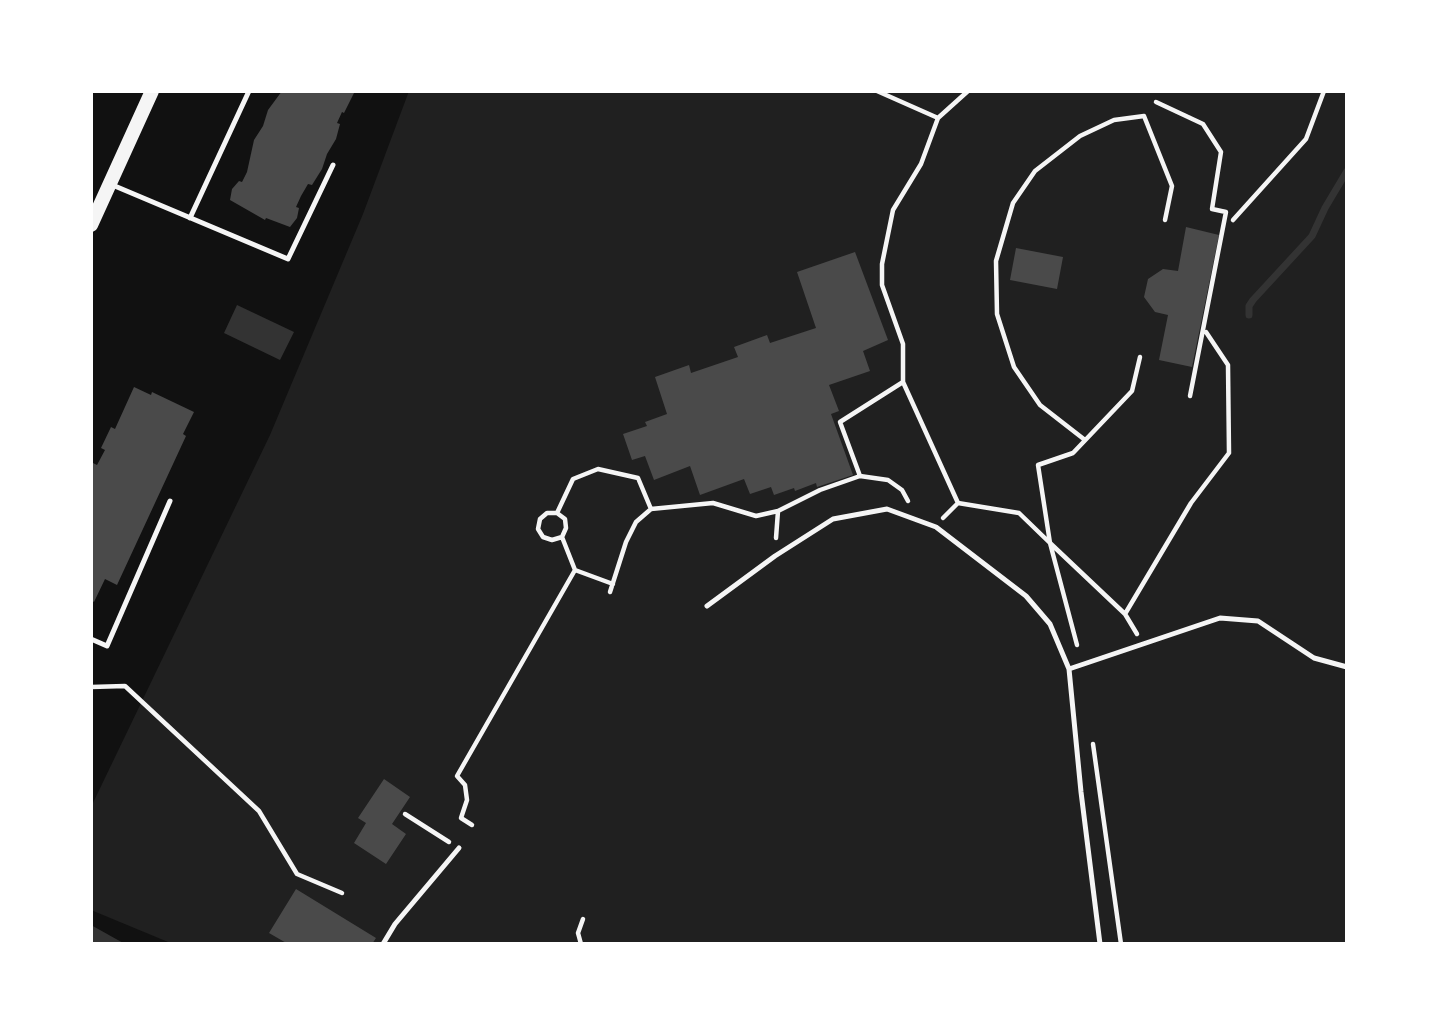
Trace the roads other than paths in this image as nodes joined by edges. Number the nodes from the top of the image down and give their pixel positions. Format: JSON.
{"nodes":[{"id":1,"x":152,"y":91,"type":"edge"},
{"id":2,"x":249,"y":91,"type":"edge"},
{"id":3,"x":333,"y":165,"type":"dead end"},
{"id":4,"x":110,"y":184,"type":"junction"},
{"id":5,"x":190,"y":218,"type":"junction"},
{"id":6,"x":91,"y":225,"type":"edge"},
{"id":7,"x":170,"y":501,"type":"dead end"},
{"id":8,"x":707,"y":606,"type":"dead end"},
{"id":9,"x":91,"y":639,"type":"edge"},
{"id":10,"x":1347,"y":667,"type":"edge"},
{"id":11,"x":1069,"y":669,"type":"junction"},
{"id":12,"x":459,"y":848,"type":"road end"},
{"id":13,"x":383,"y":944,"type":"edge"},
{"id":14,"x":1100,"y":944,"type":"edge"}],
"edges":[{"from":1,"to":4,"type":"main road"},
{"from":2,"to":5,"type":"lane"},
{"from":3,"to":5,"type":"lane"},
{"from":4,"to":5,"type":"lane"},
{"from":4,"to":6,"type":"main road"},
{"from":7,"to":9,"type":"lane"},
{"from":8,"to":11,"type":"lane"},
{"from":10,"to":11,"type":"lane"},
{"from":11,"to":14,"type":"lane"},
{"from":12,"to":13,"type":"lane"}]}
